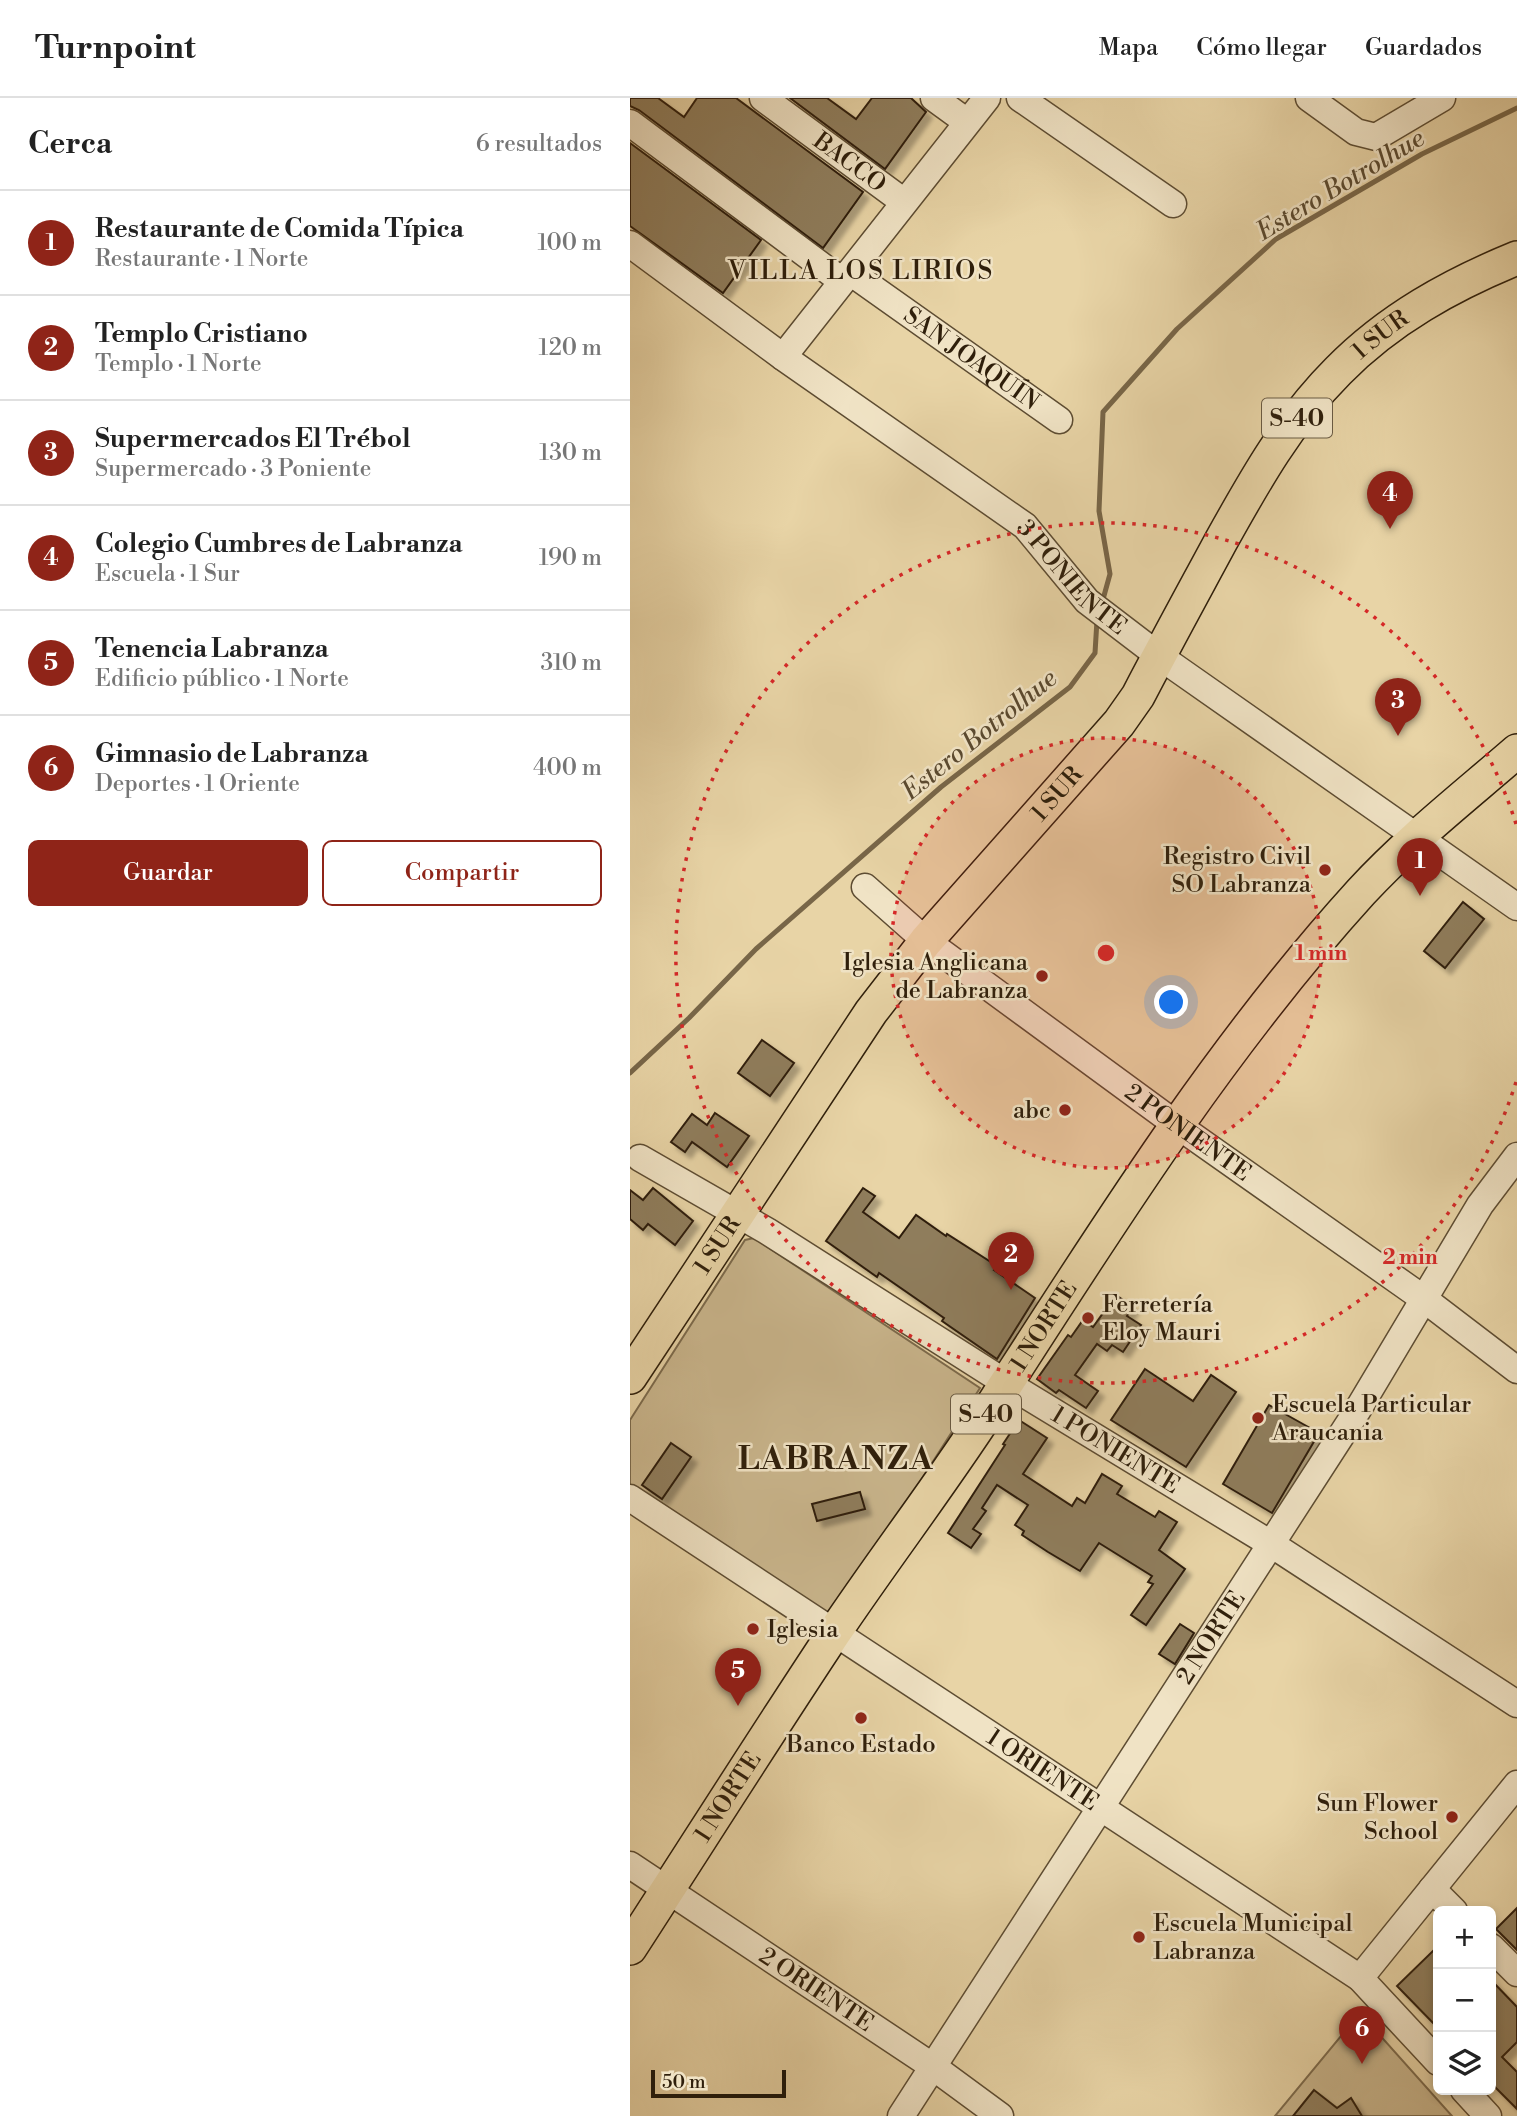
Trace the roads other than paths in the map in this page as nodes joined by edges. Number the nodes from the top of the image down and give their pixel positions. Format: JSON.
{"nodes":[{"id":1,"x":763,"y":98,"type":"edge"},
{"id":2,"x":934,"y":98,"type":"edge"},
{"id":3,"x":987,"y":98,"type":"edge"},
{"id":4,"x":1020,"y":98,"type":"edge"},
{"id":5,"x":1309,"y":98,"type":"edge"},
{"id":6,"x":1442,"y":98,"type":"edge"},
{"id":7,"x":967,"y":122,"type":"junction"},
{"id":8,"x":630,"y":123,"type":"edge"},
{"id":9,"x":905,"y":202,"type":"junction"},
{"id":10,"x":1173,"y":204,"type":"dead end"},
{"id":11,"x":630,"y":244,"type":"edge"},
{"id":12,"x":1517,"y":258,"type":"edge"},
{"id":13,"x":846,"y":276,"type":"junction"},
{"id":14,"x":783,"y":357,"type":"junction"},
{"id":15,"x":1059,"y":420,"type":"dead end"},
{"id":16,"x":1159,"y":656,"type":"junction"},
{"id":17,"x":1517,"y":751,"type":"edge"},
{"id":18,"x":1417,"y":836,"type":"junction"},
{"id":19,"x":865,"y":887,"type":"dead end"},
{"id":20,"x":1517,"y":907,"type":"edge"},
{"id":21,"x":926,"y":941,"type":"junction"},
{"id":22,"x":1177,"y":1125,"type":"junction"},
{"id":23,"x":1517,"y":1157,"type":"edge"},
{"id":24,"x":640,"y":1158,"type":"dead end"},
{"id":25,"x":737,"y":1214,"type":"junction"},
{"id":26,"x":1424,"y":1299,"type":"junction"},
{"id":27,"x":1517,"y":1370,"type":"edge"},
{"id":28,"x":630,"y":1377,"type":"edge"},
{"id":29,"x":1006,"y":1383,"type":"junction"},
{"id":30,"x":630,"y":1498,"type":"edge"},
{"id":31,"x":1270,"y":1544,"type":"junction"},
{"id":32,"x":835,"y":1632,"type":"junction"},
{"id":33,"x":1517,"y":1704,"type":"edge"},
{"id":34,"x":1513,"y":1798,"type":"edge"},
{"id":35,"x":1102,"y":1807,"type":"junction"},
{"id":36,"x":630,"y":1865,"type":"edge"},
{"id":37,"x":668,"y":1889,"type":"junction"},
{"id":38,"x":1432,"y":1889,"type":"junction"},
{"id":39,"x":1449,"y":1906,"type":"edge"},
{"id":40,"x":630,"y":1948,"type":"edge"},
{"id":41,"x":1496,"y":1952,"type":"edge"},
{"id":42,"x":1517,"y":1973,"type":"edge"},
{"id":43,"x":1360,"y":1978,"type":"junction"},
{"id":44,"x":1433,"y":2057,"type":"edge"},
{"id":45,"x":932,"y":2066,"type":"junction"},
{"id":46,"x":1469,"y":2095,"type":"edge"},
{"id":47,"x":901,"y":2116,"type":"edge"},
{"id":48,"x":1000,"y":2116,"type":"edge"},
{"id":49,"x":1488,"y":2116,"type":"edge"}],
"edges":[{"from":1,"to":9,"type":"street","name":"BACCO"},
{"from":2,"to":7,"type":"street"},
{"from":3,"to":7,"type":"street"},
{"from":4,"to":10,"type":"street"},
{"from":5,"to":6,"type":"street"},
{"from":7,"to":9,"type":"street"},
{"from":8,"to":13,"type":"street","name":"SAN JOAQUÍN"},
{"from":9,"to":13,"type":"street"},
{"from":11,"to":14,"type":"street","name":"3 PONIENTE"},
{"from":12,"to":16,"type":"main road","name":"1 SUR","number":"S-40"},
{"from":13,"to":14,"type":"street"},
{"from":13,"to":15,"type":"street","name":"SAN JOAQUÍN"},
{"from":14,"to":16,"type":"street","name":"3 PONIENTE"},
{"from":16,"to":18,"type":"street","name":"3 PONIENTE"},
{"from":16,"to":21,"type":"main road","name":"1 SUR","number":"S-40"},
{"from":17,"to":18,"type":"main road","name":"1 NORTE","number":"S-40"},
{"from":18,"to":20,"type":"street","name":"3 PONIENTE"},
{"from":18,"to":22,"type":"main road","name":"1 NORTE","number":"S-40"},
{"from":19,"to":21,"type":"street","name":"2 PONIENTE"},
{"from":21,"to":22,"type":"street","name":"2 PONIENTE"},
{"from":21,"to":25,"type":"main road","name":"1 SUR","number":"S-40"},
{"from":22,"to":26,"type":"street","name":"2 PONIENTE"},
{"from":22,"to":29,"type":"main road","name":"1 NORTE","number":"S-40"},
{"from":23,"to":26,"type":"street","name":"2 NORTE"},
{"from":24,"to":25,"type":"street","name":"1 PONIENTE"},
{"from":25,"to":28,"type":"main road","name":"1 SUR","number":"S-40"},
{"from":25,"to":29,"type":"street","name":"1 PONIENTE"},
{"from":26,"to":27,"type":"street","name":"2 PONIENTE"},
{"from":26,"to":31,"type":"street","name":"2 NORTE"},
{"from":29,"to":31,"type":"street","name":"1 PONIENTE"},
{"from":29,"to":32,"type":"main road","name":"1 NORTE","number":"S-40"},
{"from":30,"to":32,"type":"street","name":"1 ORIENTE"},
{"from":31,"to":33,"type":"street","name":"1 PONIENTE"},
{"from":31,"to":35,"type":"street","name":"2 NORTE"},
{"from":32,"to":35,"type":"street","name":"1 ORIENTE"},
{"from":32,"to":37,"type":"main road","name":"1 NORTE","number":"S-40"},
{"from":34,"to":38,"type":"street"},
{"from":35,"to":43,"type":"street","name":"1 ORIENTE"},
{"from":35,"to":45,"type":"street","name":"2 NORTE"},
{"from":36,"to":37,"type":"street","name":"2 ORIENTE"},
{"from":37,"to":40,"type":"main road","name":"1 NORTE","number":"S-40"},
{"from":37,"to":45,"type":"street","name":"2 ORIENTE"},
{"from":38,"to":39,"type":"street"},
{"from":38,"to":43,"type":"street"},
{"from":41,"to":42,"type":"street"},
{"from":43,"to":44,"type":"street","name":"1 ORIENTE"},
{"from":45,"to":47,"type":"street","name":"2 NORTE"},
{"from":45,"to":48,"type":"street","name":"2 ORIENTE"},
{"from":46,"to":49,"type":"street"}]}
